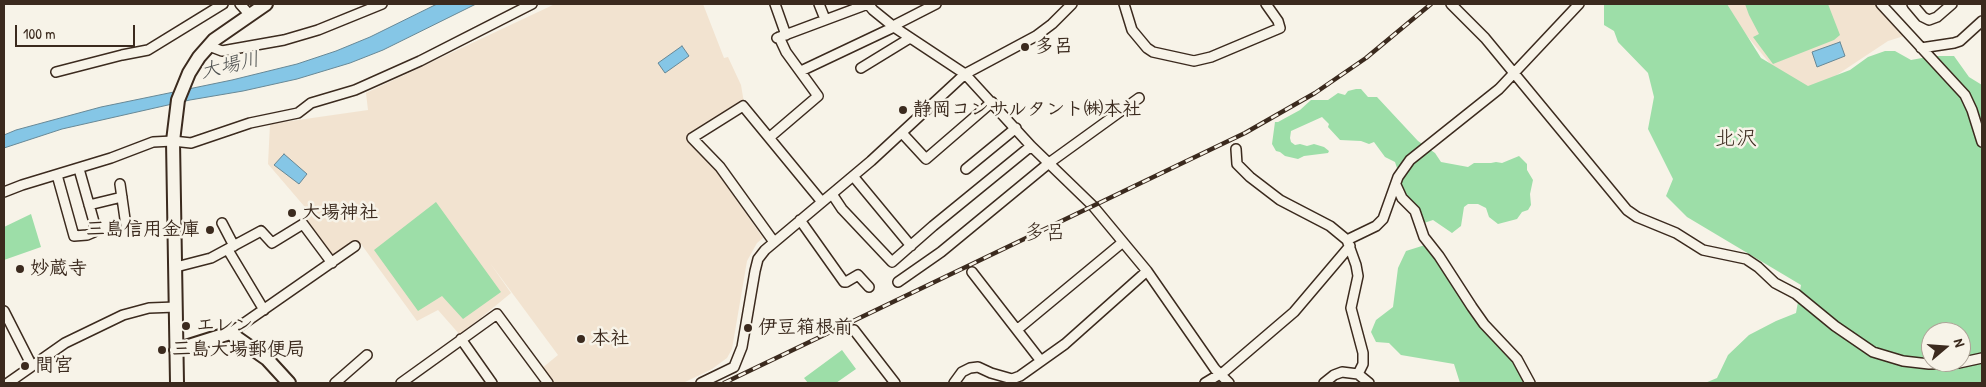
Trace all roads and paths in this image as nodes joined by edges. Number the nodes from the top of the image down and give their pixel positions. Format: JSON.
{"nodes":[{"id":1,"x":223,"y":4,"type":"edge"},
{"id":2,"x":240,"y":4,"type":"edge"},
{"id":3,"x":266,"y":4,"type":"edge"},
{"id":4,"x":382,"y":4,"type":"edge"},
{"id":5,"x":532,"y":4,"type":"edge"},
{"id":6,"x":775,"y":4,"type":"edge"},
{"id":7,"x":820,"y":4,"type":"edge"},
{"id":8,"x":868,"y":4,"type":"edge"},
{"id":9,"x":936,"y":4,"type":"edge"},
{"id":10,"x":1072,"y":4,"type":"edge"},
{"id":11,"x":1124,"y":4,"type":"edge"},
{"id":12,"x":1266,"y":4,"type":"edge"},
{"id":13,"x":1451,"y":4,"type":"edge"},
{"id":14,"x":1579,"y":4,"type":"edge"},
{"id":15,"x":1882,"y":4,"type":"edge"},
{"id":16,"x":1912,"y":4,"type":"edge"},
{"id":17,"x":1952,"y":4,"type":"edge"},
{"id":18,"x":249,"y":14,"type":"junction"},
{"id":19,"x":825,"y":20,"type":"junction"},
{"id":20,"x":1982,"y":21,"type":"edge"},
{"id":21,"x":894,"y":27,"type":"junction"},
{"id":22,"x":781,"y":37,"type":"junction"},
{"id":23,"x":910,"y":38,"type":"junction"},
{"id":24,"x":209,"y":46,"type":"junction"},
{"id":25,"x":1921,"y":48,"type":"junction"},
{"id":26,"x":861,"y":68,"type":"dead end"},
{"id":27,"x":802,"y":71,"type":"junction"},
{"id":28,"x":56,"y":72,"type":"dead end"},
{"id":29,"x":1515,"y":72,"type":"junction"},
{"id":30,"x":965,"y":74,"type":"junction"},
{"id":31,"x":1139,"y":98,"type":"dead end"},
{"id":32,"x":992,"y":102,"type":"junction"},
{"id":33,"x":1016,"y":128,"type":"junction"},
{"id":34,"x":902,"y":133,"type":"junction"},
{"id":35,"x":173,"y":136,"type":"junction"},
{"id":36,"x":770,"y":137,"type":"junction"},
{"id":37,"x":1982,"y":142,"type":"edge"},
{"id":38,"x":1031,"y":146,"type":"junction"},
{"id":39,"x":1236,"y":149,"type":"dead end"},
{"id":40,"x":1049,"y":163,"type":"junction"},
{"id":41,"x":79,"y":169,"type":"junction"},
{"id":42,"x":966,"y":169,"type":"dead end"},
{"id":43,"x":57,"y":175,"type":"junction"},
{"id":44,"x":853,"y":176,"type":"junction"},
{"id":45,"x":120,"y":184,"type":"dead end"},
{"id":46,"x":1396,"y":185,"type":"junction"},
{"id":47,"x":4,"y":192,"type":"edge"},
{"id":48,"x":832,"y":194,"type":"junction"},
{"id":49,"x":122,"y":197,"type":"junction"},
{"id":50,"x":822,"y":202,"type":"junction"},
{"id":51,"x":89,"y":206,"type":"junction"},
{"id":52,"x":800,"y":220,"type":"junction"},
{"id":53,"x":222,"y":224,"type":"dead end"},
{"id":54,"x":126,"y":226,"type":"dead end"},
{"id":55,"x":774,"y":242,"type":"junction"},
{"id":56,"x":1123,"y":242,"type":"junction"},
{"id":57,"x":1348,"y":243,"type":"junction"},
{"id":58,"x":355,"y":246,"type":"dead end"},
{"id":59,"x":911,"y":246,"type":"junction"},
{"id":60,"x":231,"y":248,"type":"junction"},
{"id":61,"x":332,"y":263,"type":"junction"},
{"id":62,"x":176,"y":266,"type":"junction"},
{"id":63,"x":1147,"y":271,"type":"junction"},
{"id":64,"x":972,"y":272,"type":"dead end"},
{"id":65,"x":898,"y":282,"type":"dead end"},
{"id":66,"x":869,"y":288,"type":"dead end"},
{"id":67,"x":176,"y":307,"type":"junction"},
{"id":68,"x":264,"y":310,"type":"junction"},
{"id":69,"x":4,"y":311,"type":"edge"},
{"id":70,"x":1018,"y":329,"type":"junction"},
{"id":71,"x":854,"y":330,"type":"dead end"},
{"id":72,"x":230,"y":333,"type":"junction"},
{"id":73,"x":461,"y":339,"type":"junction"},
{"id":74,"x":176,"y":350,"type":"junction"},
{"id":75,"x":367,"y":355,"type":"dead end"},
{"id":76,"x":1982,"y":358,"type":"edge"},
{"id":77,"x":1041,"y":361,"type":"junction"},
{"id":78,"x":32,"y":366,"type":"junction"},
{"id":79,"x":1220,"y":374,"type":"junction"},
{"id":80,"x":1358,"y":374,"type":"junction"},
{"id":81,"x":720,"y":379,"type":"edge"},
{"id":82,"x":997,"y":379,"type":"edge"},
{"id":83,"x":13,"y":382,"type":"edge"},
{"id":84,"x":177,"y":383,"type":"edge"},
{"id":85,"x":289,"y":383,"type":"edge"},
{"id":86,"x":335,"y":383,"type":"edge"},
{"id":87,"x":401,"y":383,"type":"edge"},
{"id":88,"x":492,"y":383,"type":"edge"},
{"id":89,"x":548,"y":383,"type":"edge"},
{"id":90,"x":701,"y":383,"type":"edge"},
{"id":91,"x":895,"y":383,"type":"edge"},
{"id":92,"x":954,"y":383,"type":"edge"},
{"id":93,"x":1205,"y":383,"type":"edge"},
{"id":94,"x":1229,"y":383,"type":"edge"},
{"id":95,"x":1324,"y":383,"type":"edge"},
{"id":96,"x":1369,"y":383,"type":"edge"},
{"id":97,"x":1530,"y":383,"type":"edge"}],
"edges":[{"from":1,"to":28,"type":"street"},
{"from":2,"to":18,"type":"street"},
{"from":3,"to":18,"type":"main road"},
{"from":4,"to":24,"type":"street"},
{"from":5,"to":35,"type":"street"},
{"from":6,"to":22,"type":"street"},
{"from":7,"to":19,"type":"street"},
{"from":8,"to":19,"type":"street"},
{"from":8,"to":21,"type":"street"},
{"from":9,"to":21,"type":"street"},
{"from":10,"to":30,"type":"street"},
{"from":11,"to":12,"type":"street"},
{"from":13,"to":29,"type":"street"},
{"from":14,"to":29,"type":"street"},
{"from":15,"to":25,"type":"street"},
{"from":16,"to":17,"type":"street"},
{"from":18,"to":24,"type":"main road"},
{"from":19,"to":22,"type":"street"},
{"from":20,"to":25,"type":"street"},
{"from":21,"to":23,"type":"street"},
{"from":21,"to":27,"type":"street"},
{"from":22,"to":27,"type":"street"},
{"from":23,"to":26,"type":"street"},
{"from":23,"to":30,"type":"street"},
{"from":24,"to":35,"type":"main road"},
{"from":25,"to":37,"type":"street"},
{"from":27,"to":36,"type":"street"},
{"from":29,"to":46,"type":"street"},
{"from":29,"to":76,"type":"street"},
{"from":30,"to":32,"type":"street"},
{"from":30,"to":34,"type":"street"},
{"from":31,"to":40,"type":"street"},
{"from":32,"to":33,"type":"street"},
{"from":32,"to":34,"type":"street"},
{"from":33,"to":38,"type":"street"},
{"from":33,"to":42,"type":"street"},
{"from":34,"to":44,"type":"street"},
{"from":35,"to":41,"type":"street"},
{"from":35,"to":62,"type":"main road"},
{"from":36,"to":50,"type":"street"},
{"from":36,"to":55,"type":"street"},
{"from":38,"to":40,"type":"street"},
{"from":38,"to":59,"type":"street"},
{"from":39,"to":57,"type":"street"},
{"from":40,"to":56,"type":"street"},
{"from":40,"to":65,"type":"street"},
{"from":41,"to":43,"type":"street"},
{"from":41,"to":51,"type":"street"},
{"from":43,"to":47,"type":"street"},
{"from":43,"to":51,"type":"street"},
{"from":44,"to":48,"type":"street"},
{"from":44,"to":59,"type":"street"},
{"from":45,"to":49,"type":"street"},
{"from":46,"to":57,"type":"street"},
{"from":46,"to":97,"type":"street"},
{"from":48,"to":50,"type":"street"},
{"from":48,"to":59,"type":"street"},
{"from":49,"to":51,"type":"street"},
{"from":49,"to":54,"type":"street"},
{"from":50,"to":52,"type":"street"},
{"from":52,"to":55,"type":"street"},
{"from":52,"to":66,"type":"street"},
{"from":53,"to":60,"type":"street"},
{"from":55,"to":81,"type":"street"},
{"from":56,"to":63,"type":"street"},
{"from":56,"to":70,"type":"street"},
{"from":57,"to":79,"type":"street"},
{"from":57,"to":80,"type":"street"},
{"from":58,"to":61,"type":"street"},
{"from":60,"to":61,"type":"street"},
{"from":60,"to":62,"type":"street"},
{"from":60,"to":68,"type":"street"},
{"from":61,"to":68,"type":"street"},
{"from":62,"to":67,"type":"main road"},
{"from":63,"to":77,"type":"street"},
{"from":63,"to":79,"type":"street"},
{"from":64,"to":70,"type":"street"},
{"from":67,"to":74,"type":"main road"},
{"from":67,"to":78,"type":"street"},
{"from":68,"to":72,"type":"street"},
{"from":69,"to":78,"type":"street"},
{"from":70,"to":77,"type":"street"},
{"from":71,"to":91,"type":"street"},
{"from":72,"to":74,"type":"main road"},
{"from":72,"to":85,"type":"main road"},
{"from":73,"to":87,"type":"street"},
{"from":73,"to":88,"type":"street"},
{"from":73,"to":89,"type":"street"},
{"from":74,"to":84,"type":"main road"},
{"from":75,"to":86,"type":"street"},
{"from":77,"to":82,"type":"street"},
{"from":78,"to":83,"type":"street"},
{"from":79,"to":93,"type":"street"},
{"from":79,"to":94,"type":"street"},
{"from":80,"to":95,"type":"street"},
{"from":80,"to":96,"type":"street"},
{"from":81,"to":90,"type":"street"},
{"from":82,"to":92,"type":"street"}]}
